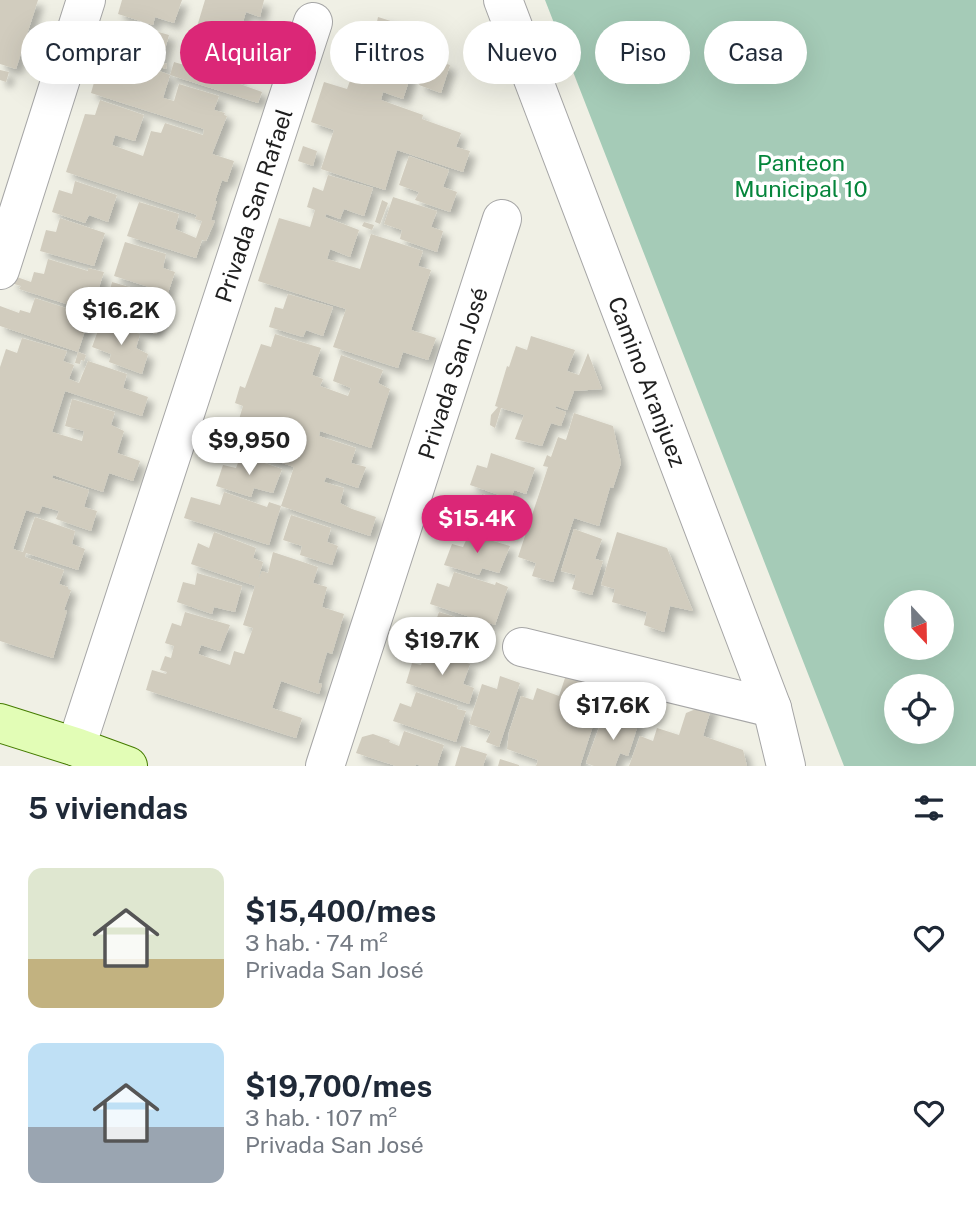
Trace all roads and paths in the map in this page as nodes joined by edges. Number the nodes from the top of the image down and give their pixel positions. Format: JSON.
{"nodes":[{"id":1,"x":86,"y":0,"type":"edge"},
{"id":2,"x":503,"y":0,"type":"edge"},
{"id":3,"x":293,"y":84,"type":"edge"},
{"id":4,"x":502,"y":219,"type":"dead end"},
{"id":5,"x":0,"y":270,"type":"edge"},
{"id":6,"x":522,"y":647,"type":"dead end"},
{"id":7,"x":772,"y":708,"type":"junction"},
{"id":8,"x":0,"y":723,"type":"edge"},
{"id":9,"x":76,"y":747,"type":"junction"},
{"id":10,"x":128,"y":766,"type":"edge"},
{"id":11,"x":326,"y":766,"type":"edge"},
{"id":12,"x":786,"y":766,"type":"edge"}],
"edges":[{"from":1,"to":5,"type":"street"},
{"from":2,"to":7,"type":"street","name":"Camino Aranjuez"},
{"from":3,"to":9,"type":"street","name":"Privada San Rafael"},
{"from":4,"to":11,"type":"street","name":"Privada San José"},
{"from":6,"to":7,"type":"street"},
{"from":7,"to":12,"type":"street","name":"Camino Aranjuez"},
{"from":8,"to":9,"type":"street"},
{"from":9,"to":10,"type":"street"}]}
